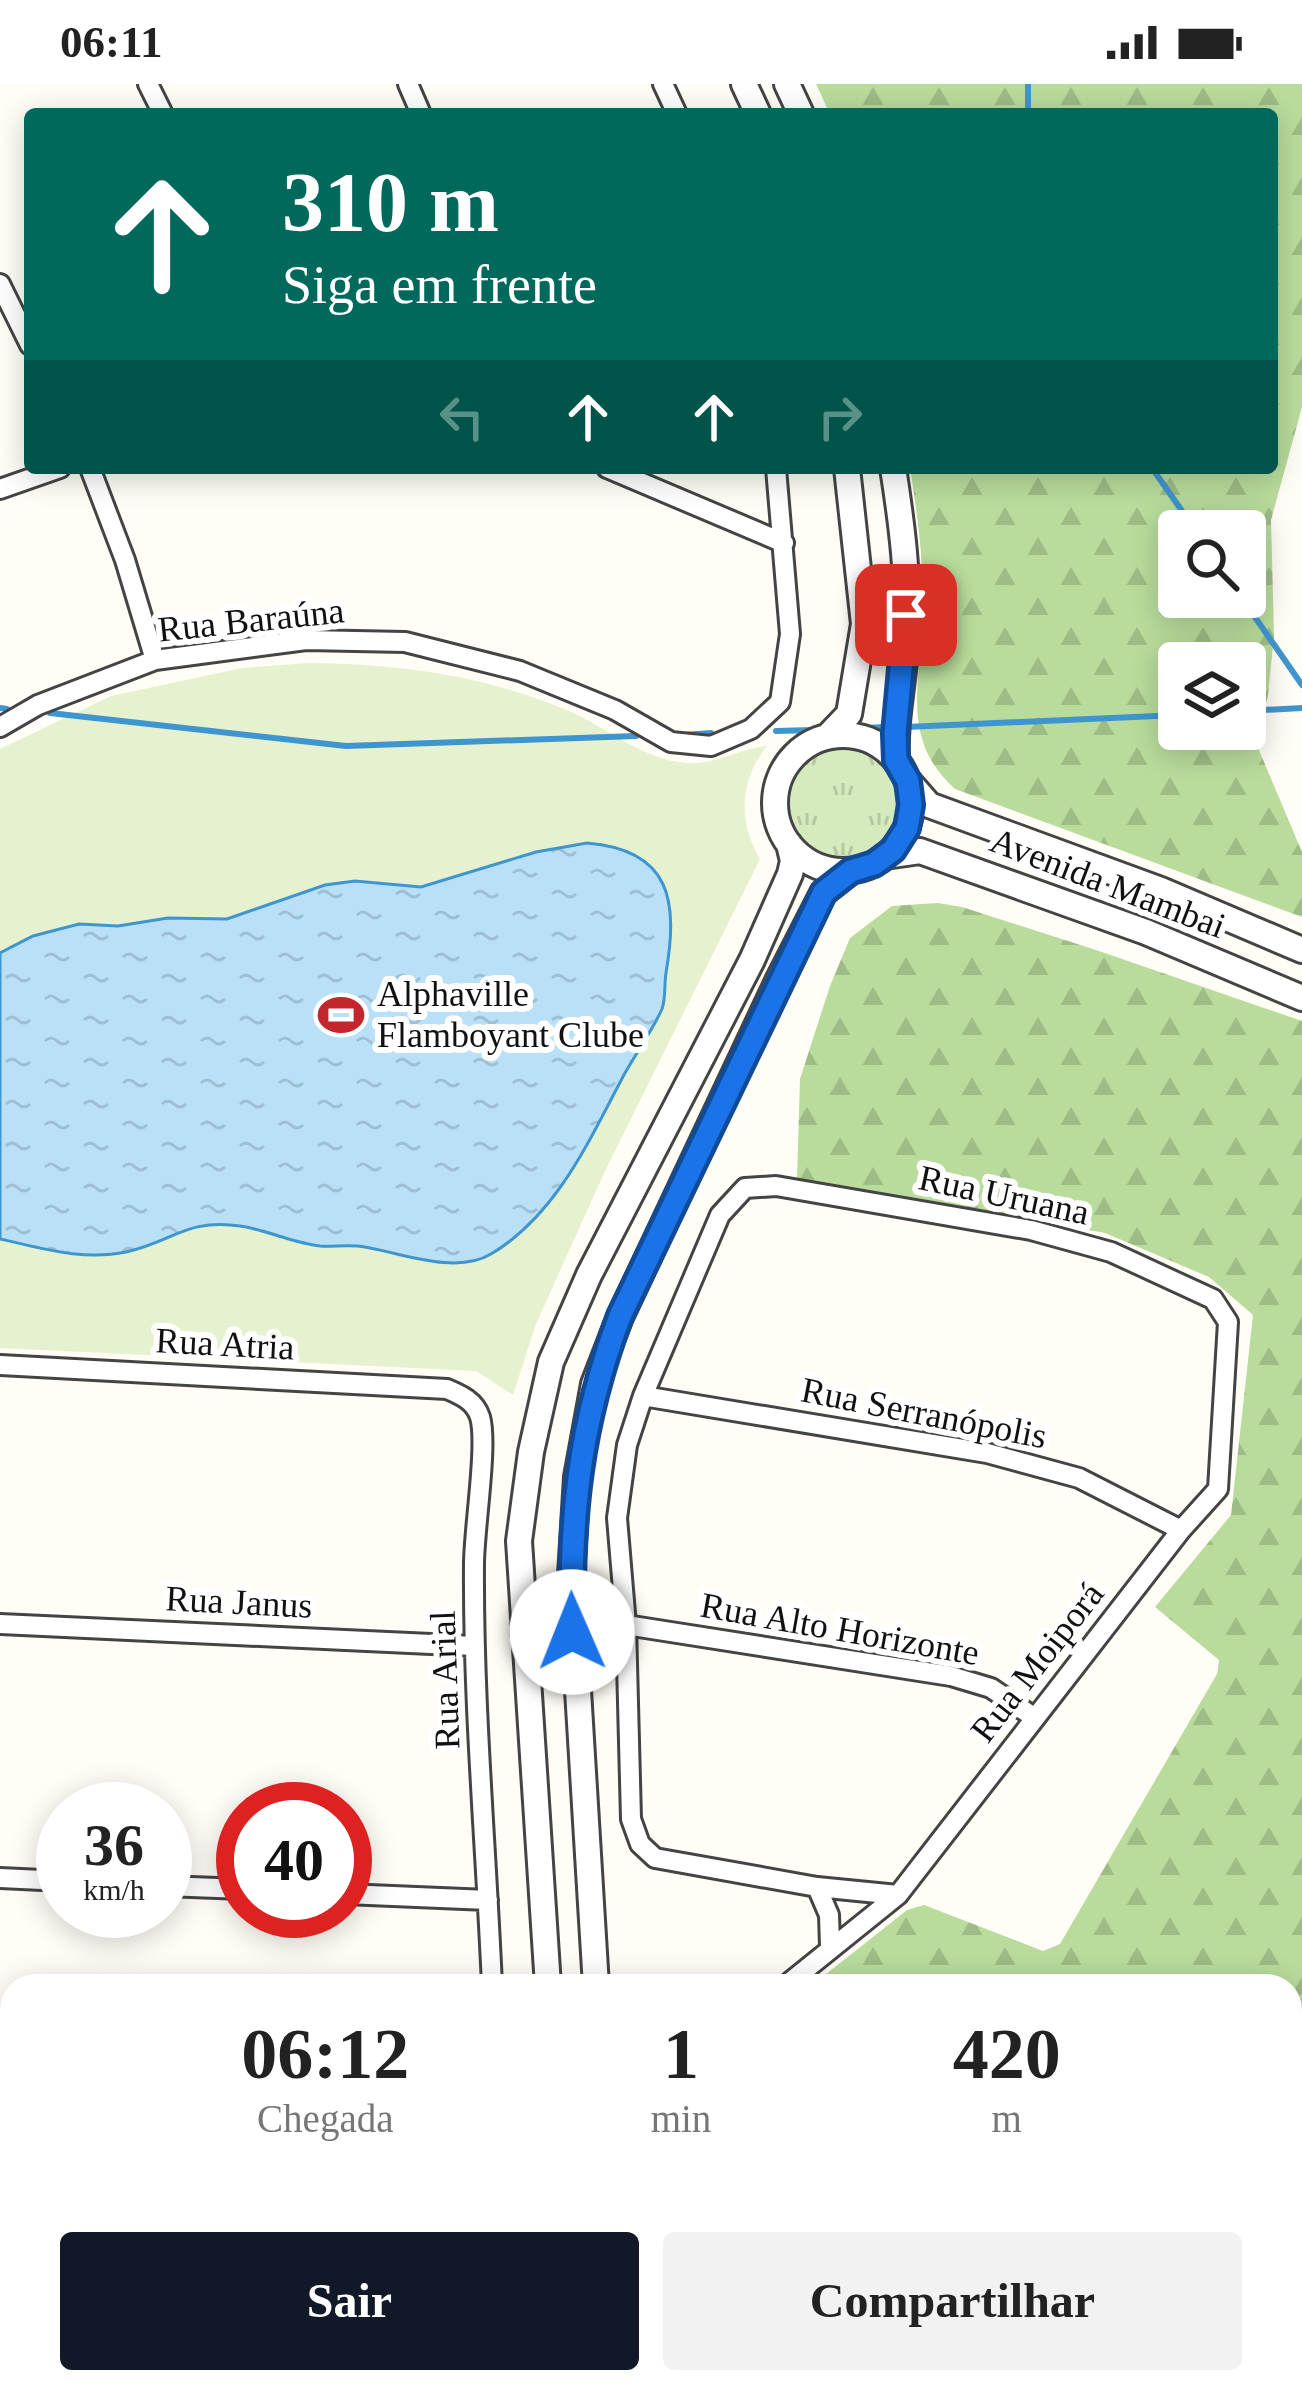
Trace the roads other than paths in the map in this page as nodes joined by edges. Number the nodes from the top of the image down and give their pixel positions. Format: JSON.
{"nodes":[{"id":1,"x":0,"y":284,"type":"edge"},
{"id":2,"x":24,"y":332,"type":"edge"},
{"id":3,"x":43,"y":474,"type":"edge"},
{"id":4,"x":92,"y":474,"type":"edge"},
{"id":5,"x":621,"y":474,"type":"edge"},
{"id":6,"x":777,"y":474,"type":"edge"},
{"id":7,"x":848,"y":474,"type":"edge"},
{"id":8,"x":894,"y":474,"type":"edge"},
{"id":9,"x":0,"y":489,"type":"edge"},
{"id":10,"x":784,"y":543,"type":"junction"},
{"id":11,"x":154,"y":661,"type":"junction"},
{"id":12,"x":0,"y":727,"type":"edge"},
{"id":13,"x":827,"y":736,"type":"junction"},
{"id":14,"x":902,"y":771,"type":"junction"},
{"id":15,"x":789,"y":844,"type":"junction"},
{"id":16,"x":885,"y":856,"type":"junction"},
{"id":17,"x":851,"y":871,"type":"junction"},
{"id":18,"x":1302,"y":950,"type":"edge"},
{"id":19,"x":1302,"y":998,"type":"edge"},
{"id":20,"x":1228,"y":1322,"type":"joint"},
{"id":21,"x":0,"y":1365,"type":"edge"},
{"id":22,"x":447,"y":1389,"type":"joint"},
{"id":23,"x":643,"y":1396,"type":"junction"},
{"id":24,"x":1181,"y":1530,"type":"junction"},
{"id":25,"x":0,"y":1624,"type":"edge"},
{"id":26,"x":626,"y":1625,"type":"junction"},
{"id":27,"x":572,"y":1632,"type":"junction"},
{"id":28,"x":524,"y":1633,"type":"junction"},
{"id":29,"x":474,"y":1646,"type":"junction"},
{"id":30,"x":1035,"y":1718,"type":"junction"},
{"id":31,"x":0,"y":1878,"type":"edge"},
{"id":32,"x":36,"y":1880,"type":"edge"},
{"id":33,"x":817,"y":1887,"type":"junction"},
{"id":34,"x":372,"y":1895,"type":"edge"},
{"id":35,"x":898,"y":1895,"type":"junction"},
{"id":36,"x":488,"y":1900,"type":"junction"},
{"id":37,"x":830,"y":1946,"type":"junction"},
{"id":38,"x":491,"y":1974,"type":"edge"},
{"id":39,"x":547,"y":1974,"type":"edge"},
{"id":40,"x":595,"y":1974,"type":"edge"},
{"id":41,"x":798,"y":1974,"type":"edge"}],
"edges":[{"from":1,"to":2,"type":"street"},
{"from":3,"to":9,"type":"street"},
{"from":4,"to":11,"type":"street"},
{"from":5,"to":10,"type":"street"},
{"from":6,"to":10,"type":"street","name":"Rua Baraúna"},
{"from":7,"to":13,"type":"street"},
{"from":8,"to":14,"type":"street"},
{"from":10,"to":11,"type":"street","name":"Rua Baraúna"},
{"from":11,"to":12,"type":"street","name":"Rua Baraúna"},
{"from":13,"to":14,"type":"street"},
{"from":13,"to":15,"type":"street"},
{"from":14,"to":16,"type":"street"},
{"from":14,"to":18,"type":"street","name":"Avenida Mambai"},
{"from":15,"to":17,"type":"street"},
{"from":15,"to":28,"type":"street"},
{"from":16,"to":17,"type":"street"},
{"from":16,"to":19,"type":"street","name":"Avenida Mambai"},
{"from":17,"to":27,"type":"street"},
{"from":20,"to":23,"type":"street","name":"Rua Uruana"},
{"from":20,"to":24,"type":"street","name":"Rua Moiporá"},
{"from":21,"to":22,"type":"street","name":"Rua Atria"},
{"from":22,"to":29,"type":"street","name":"Rua Arial"},
{"from":23,"to":24,"type":"street","name":"Rua Serranópolis"},
{"from":23,"to":26,"type":"street"},
{"from":24,"to":30,"type":"street","name":"Rua Moiporá"},
{"from":25,"to":29,"type":"street","name":"Rua Janus"},
{"from":26,"to":30,"type":"street","name":"Rua Alto Horizonte"},
{"from":26,"to":33,"type":"street"},
{"from":27,"to":28,"type":"street"},
{"from":27,"to":40,"type":"street"},
{"from":28,"to":39,"type":"street"},
{"from":29,"to":36,"type":"street","name":"Rua Arial"},
{"from":30,"to":35,"type":"street","name":"Rua Moiporá"},
{"from":31,"to":32,"type":"street"},
{"from":33,"to":35,"type":"street"},
{"from":33,"to":37,"type":"street"},
{"from":34,"to":36,"type":"street"},
{"from":35,"to":37,"type":"street","name":"Rua Moiporá"},
{"from":36,"to":38,"type":"street","name":"Rua Arial"},
{"from":37,"to":41,"type":"street","name":"Rua Moiporá"}]}
